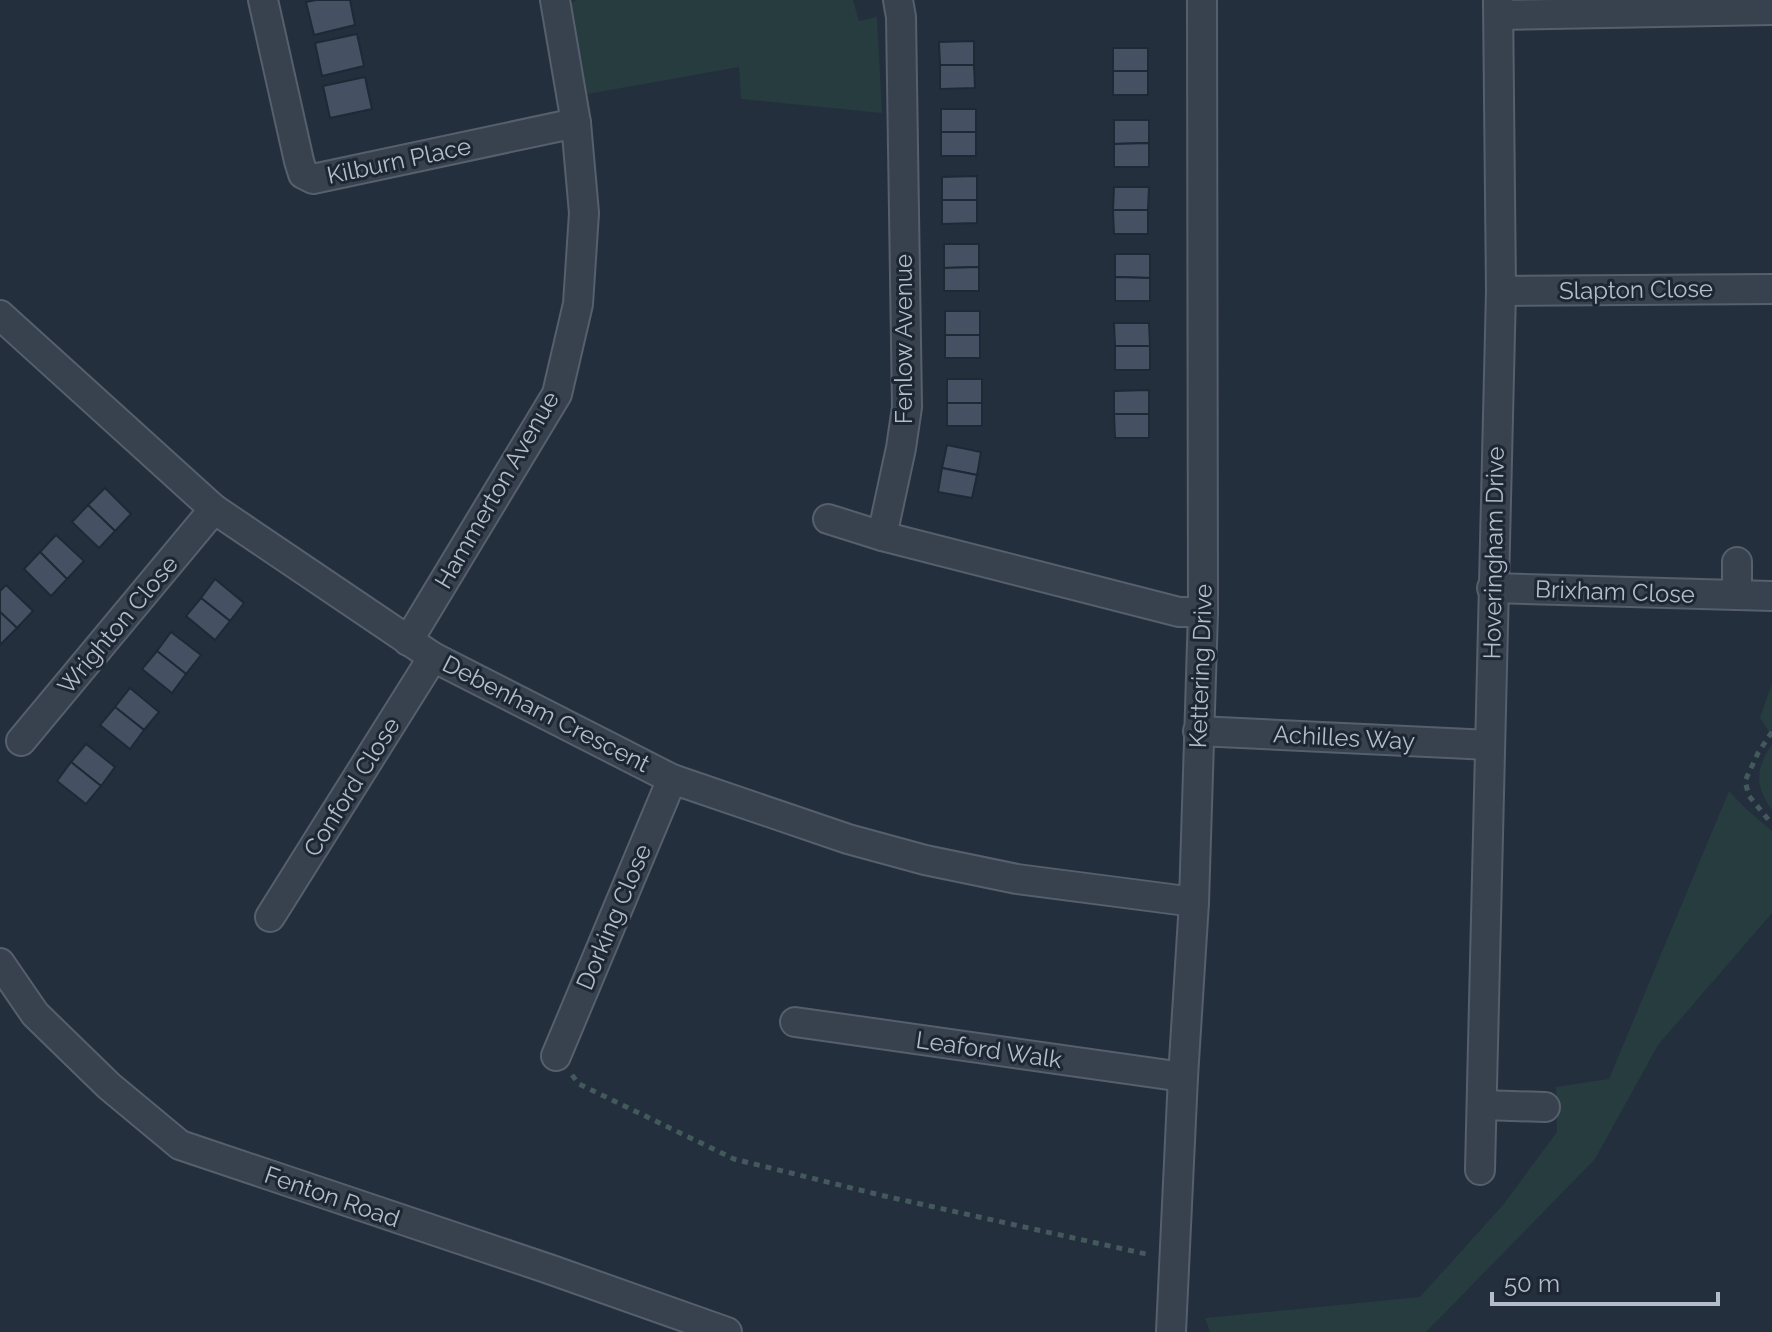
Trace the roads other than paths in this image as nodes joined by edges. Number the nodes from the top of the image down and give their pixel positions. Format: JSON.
{"nodes":[{"id":1,"x":263,"y":0,"type":"edge"},
{"id":2,"x":555,"y":0,"type":"edge"},
{"id":3,"x":898,"y":0,"type":"edge"},
{"id":4,"x":1202,"y":0,"type":"edge"},
{"id":5,"x":1499,"y":7,"type":"edge"},
{"id":6,"x":1772,"y":10,"type":"edge"},
{"id":7,"x":576,"y":123,"type":"junction"},
{"id":8,"x":1772,"y":289,"type":"edge"},
{"id":9,"x":1501,"y":291,"type":"junction"},
{"id":10,"x":2,"y":322,"type":"edge"},
{"id":11,"x":214,"y":509,"type":"junction"},
{"id":12,"x":828,"y":519,"type":"dead end"},
{"id":13,"x":882,"y":536,"type":"junction"},
{"id":14,"x":1737,"y":562,"type":"dead end"},
{"id":15,"x":1492,"y":588,"type":"junction"},
{"id":16,"x":1737,"y":595,"type":"junction"},
{"id":17,"x":1772,"y":596,"type":"edge"},
{"id":18,"x":1203,"y":612,"type":"junction"},
{"id":19,"x":408,"y":641,"type":"junction"},
{"id":20,"x":433,"y":657,"type":"junction"},
{"id":21,"x":1198,"y":731,"type":"junction"},
{"id":22,"x":21,"y":741,"type":"dead end"},
{"id":23,"x":1490,"y":745,"type":"junction"},
{"id":24,"x":672,"y":779,"type":"junction"},
{"id":25,"x":1194,"y":902,"type":"junction"},
{"id":26,"x":270,"y":917,"type":"dead end"},
{"id":27,"x":0,"y":963,"type":"edge"},
{"id":28,"x":795,"y":1022,"type":"dead end"},
{"id":29,"x":556,"y":1056,"type":"road end"},
{"id":30,"x":1183,"y":1077,"type":"junction"},
{"id":31,"x":1482,"y":1105,"type":"junction"},
{"id":32,"x":1545,"y":1107,"type":"dead end"},
{"id":33,"x":1480,"y":1170,"type":"dead end"},
{"id":34,"x":727,"y":1332,"type":"edge"},
{"id":35,"x":1171,"y":1332,"type":"edge"}],
"edges":[{"from":1,"to":7,"type":"street","name":"Kilburn Place"},
{"from":2,"to":7,"type":"street","name":"Hammerton Avenue"},
{"from":3,"to":13,"type":"street","name":"Fenlow Avenue"},
{"from":4,"to":18,"type":"street","name":"Kettering Drive"},
{"from":5,"to":6,"type":"street"},
{"from":5,"to":9,"type":"street","name":"Hoveringham Drive"},
{"from":7,"to":19,"type":"street","name":"Hammerton Avenue"},
{"from":8,"to":9,"type":"street","name":"Slapton Close"},
{"from":9,"to":15,"type":"street","name":"Hoveringham Drive"},
{"from":10,"to":11,"type":"street","name":"Debenham Crescent"},
{"from":11,"to":19,"type":"street","name":"Debenham Crescent"},
{"from":11,"to":22,"type":"street","name":"Wrighton Close"},
{"from":12,"to":13,"type":"street"},
{"from":13,"to":18,"type":"street"},
{"from":14,"to":16,"type":"street"},
{"from":15,"to":16,"type":"street","name":"Brixham Close"},
{"from":15,"to":23,"type":"street","name":"Hoveringham Drive"},
{"from":16,"to":17,"type":"street","name":"Brixham Close"},
{"from":18,"to":21,"type":"street","name":"Kettering Drive"},
{"from":19,"to":20,"type":"street","name":"Debenham Crescent"},
{"from":20,"to":24,"type":"street","name":"Debenham Crescent"},
{"from":20,"to":26,"type":"street","name":"Conford Close"},
{"from":21,"to":23,"type":"street","name":"Achilles Way"},
{"from":21,"to":25,"type":"street","name":"Kettering Drive"},
{"from":23,"to":31,"type":"street","name":"Hoveringham Drive"},
{"from":24,"to":25,"type":"street","name":"Debenham Crescent"},
{"from":24,"to":29,"type":"street","name":"Dorking Close"},
{"from":25,"to":30,"type":"street","name":"Kettering Drive"},
{"from":27,"to":34,"type":"street","name":"Fenton Road"},
{"from":28,"to":30,"type":"street","name":"Leaford Walk"},
{"from":30,"to":35,"type":"street","name":"Kettering Drive"},
{"from":31,"to":32,"type":"street"},
{"from":31,"to":33,"type":"street","name":"Hoveringham Drive"}]}
